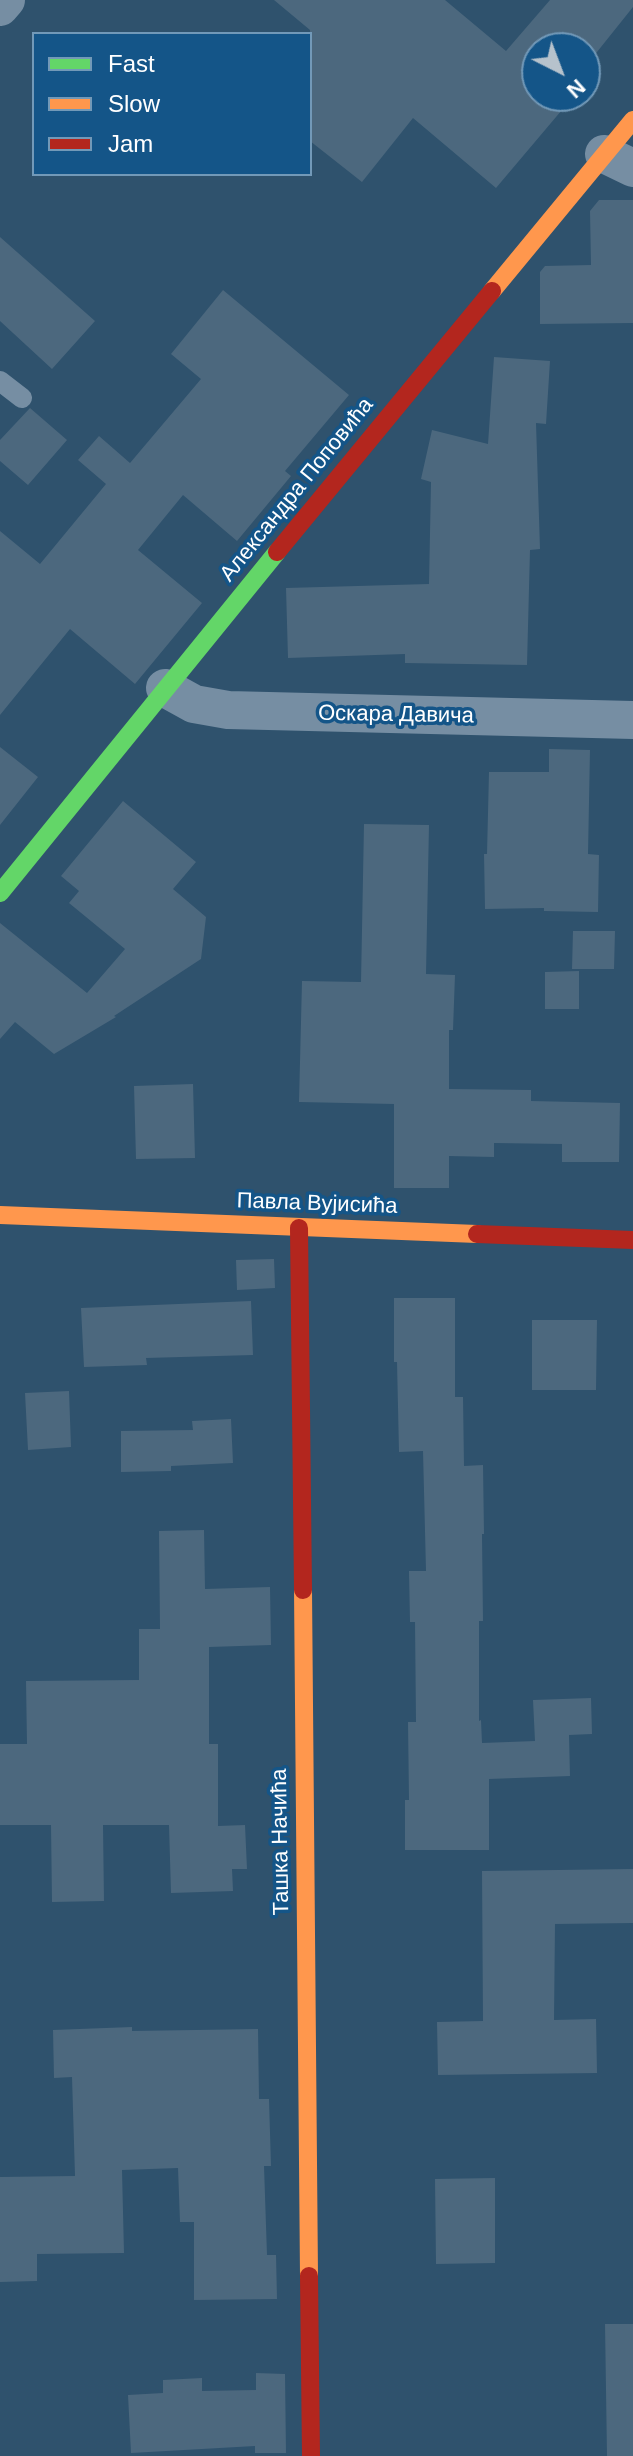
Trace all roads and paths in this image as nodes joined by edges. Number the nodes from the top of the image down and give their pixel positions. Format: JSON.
{"nodes":[{"id":1,"x":6,"y":0,"type":"edge"},
{"id":2,"x":0,"y":7,"type":"edge"},
{"id":3,"x":633,"y":120,"type":"edge"},
{"id":4,"x":619,"y":161,"type":"edge"},
{"id":5,"x":0,"y":381,"type":"edge"},
{"id":6,"x":22,"y":398,"type":"dead end"},
{"id":7,"x":165,"y":688,"type":"junction"},
{"id":8,"x":633,"y":720,"type":"edge"},
{"id":9,"x":0,"y":893,"type":"edge"},
{"id":10,"x":0,"y":1215,"type":"edge"},
{"id":11,"x":299,"y":1228,"type":"junction"},
{"id":12,"x":633,"y":1240,"type":"edge"},
{"id":13,"x":311,"y":2456,"type":"edge"}],
"edges":[{"from":1,"to":2,"type":"street"},
{"from":3,"to":4,"type":"street","name":"Александра Поповића"},
{"from":4,"to":7,"type":"street","name":"Александра Поповића"},
{"from":5,"to":6,"type":"lane"},
{"from":7,"to":8,"type":"street","name":"Оскара Давича"},
{"from":7,"to":9,"type":"street","name":"Александра Поповића"},
{"from":10,"to":11,"type":"street","name":"Павла Вујисића"},
{"from":11,"to":12,"type":"street","name":"Павла Вујисића"},
{"from":11,"to":13,"type":"street","name":"Ташка Начића"}]}
